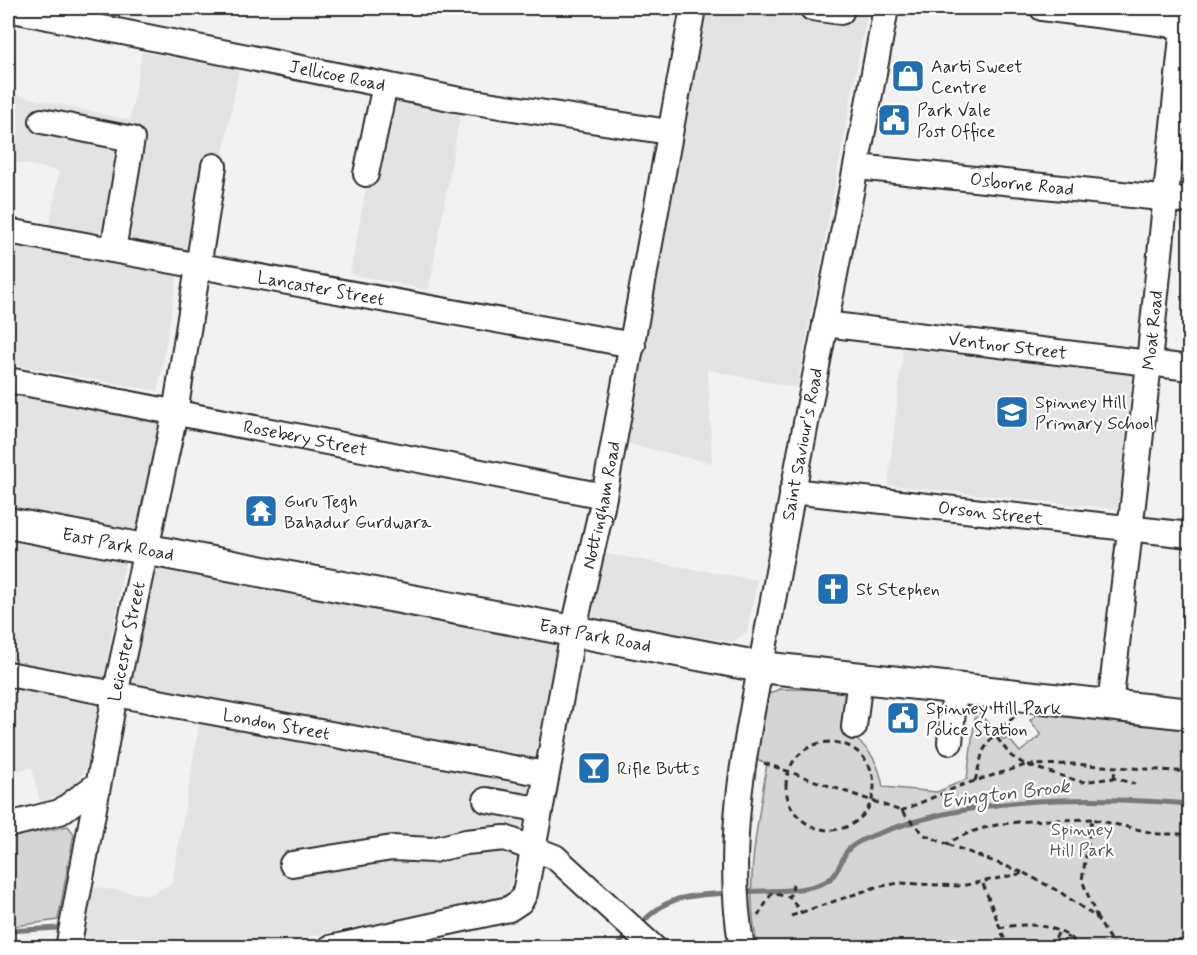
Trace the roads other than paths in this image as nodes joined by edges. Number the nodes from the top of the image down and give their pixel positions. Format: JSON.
{"nodes":[{"id":1,"x":693,"y":8,"type":"edge"},
{"id":2,"x":812,"y":8,"type":"edge"},
{"id":3,"x":886,"y":8,"type":"edge"},
{"id":4,"x":1042,"y":8,"type":"edge"},
{"id":5,"x":8,"y":9,"type":"edge"},
{"id":6,"x":841,"y":12,"type":"dead end"},
{"id":7,"x":1186,"y":27,"type":"edge"},
{"id":8,"x":385,"y":85,"type":"junction"},
{"id":9,"x":42,"y":121,"type":"dead end"},
{"id":10,"x":669,"y":132,"type":"junction"},
{"id":11,"x":214,"y":166,"type":"dead end"},
{"id":12,"x":857,"y":167,"type":"junction"},
{"id":13,"x":366,"y":174,"type":"dead end"},
{"id":14,"x":1165,"y":198,"type":"junction"},
{"id":15,"x":1190,"y":201,"type":"edge"},
{"id":16,"x":8,"y":231,"type":"edge"},
{"id":17,"x":113,"y":250,"type":"junction"},
{"id":18,"x":198,"y":266,"type":"junction"},
{"id":19,"x":825,"y":324,"type":"junction"},
{"id":20,"x":633,"y":345,"type":"junction"},
{"id":21,"x":1149,"y":363,"type":"junction"},
{"id":22,"x":1190,"y":368,"type":"edge"},
{"id":23,"x":8,"y":380,"type":"edge"},
{"id":24,"x":175,"y":414,"type":"junction"},
{"id":25,"x":792,"y":491,"type":"junction"},
{"id":26,"x":606,"y":504,"type":"junction"},
{"id":27,"x":8,"y":523,"type":"edge"},
{"id":28,"x":1130,"y":529,"type":"junction"},
{"id":29,"x":1190,"y":535,"type":"edge"},
{"id":30,"x":145,"y":551,"type":"junction"},
{"id":31,"x":573,"y":632,"type":"junction"},
{"id":32,"x":761,"y":667,"type":"junction"},
{"id":33,"x":8,"y":674,"type":"edge"},
{"id":34,"x":860,"y":677,"type":"junction"},
{"id":35,"x":955,"y":688,"type":"junction"},
{"id":36,"x":115,"y":695,"type":"junction"},
{"id":37,"x":1110,"y":706,"type":"junction"},
{"id":38,"x":1190,"y":714,"type":"edge"},
{"id":39,"x":854,"y":727,"type":"dead end"},
{"id":40,"x":950,"y":742,"type":"dead end"},
{"id":41,"x":545,"y":774,"type":"junction"},
{"id":42,"x":98,"y":784,"type":"junction"},
{"id":43,"x":486,"y":800,"type":"dead end"},
{"id":44,"x":538,"y":809,"type":"junction"},
{"id":45,"x":8,"y":825,"type":"edge"},
{"id":46,"x":533,"y":848,"type":"junction"},
{"id":47,"x":292,"y":864,"type":"dead end"},
{"id":48,"x":640,"y":938,"type":"edge"},
{"id":49,"x":740,"y":940,"type":"edge"},
{"id":50,"x":334,"y":947,"type":"edge"},
{"id":51,"x":68,"y":948,"type":"edge"}],
"edges":[{"from":1,"to":10,"type":"street","name":"Nottingham Road"},
{"from":2,"to":6,"type":"street"},
{"from":3,"to":12,"type":"street","name":"Saint Saviour's Road"},
{"from":4,"to":7,"type":"street"},
{"from":5,"to":8,"type":"street","name":"Jellicoe Road"},
{"from":7,"to":14,"type":"street","name":"Moat Road"},
{"from":8,"to":10,"type":"street","name":"Jellicoe Road"},
{"from":8,"to":13,"type":"street"},
{"from":9,"to":17,"type":"street"},
{"from":10,"to":20,"type":"street","name":"Nottingham Road"},
{"from":11,"to":18,"type":"street","name":"Leicester Street"},
{"from":12,"to":14,"type":"street","name":"Osborne Road"},
{"from":12,"to":19,"type":"street","name":"Saint Saviour's Road"},
{"from":14,"to":15,"type":"street","name":"Osborne Road"},
{"from":14,"to":21,"type":"street","name":"Moat Road"},
{"from":16,"to":17,"type":"street","name":"Lancaster Street"},
{"from":17,"to":18,"type":"street","name":"Lancaster Street"},
{"from":18,"to":20,"type":"street","name":"Lancaster Street"},
{"from":18,"to":24,"type":"street","name":"Leicester Street"},
{"from":19,"to":21,"type":"street","name":"Ventnor Street"},
{"from":19,"to":25,"type":"street","name":"Saint Saviour's Road"},
{"from":20,"to":26,"type":"street","name":"Nottingham Road"},
{"from":21,"to":22,"type":"street","name":"Ventnor Street"},
{"from":21,"to":28,"type":"street","name":"Moat Road"},
{"from":23,"to":24,"type":"street","name":"Rosebery Street"},
{"from":24,"to":26,"type":"street","name":"Rosebery Street"},
{"from":24,"to":30,"type":"street","name":"Leicester Street"},
{"from":25,"to":28,"type":"street","name":"Orson Street"},
{"from":25,"to":32,"type":"street","name":"Saint Saviour's Road"},
{"from":26,"to":31,"type":"street","name":"Nottingham Road"},
{"from":27,"to":30,"type":"main road","name":"East Park Road"},
{"from":28,"to":29,"type":"street","name":"Orson Street"},
{"from":28,"to":37,"type":"street","name":"Moat Road"},
{"from":30,"to":31,"type":"main road","name":"East Park Road"},
{"from":30,"to":36,"type":"street","name":"Leicester Street"},
{"from":31,"to":32,"type":"main road","name":"East Park Road"},
{"from":31,"to":41,"type":"street","name":"Nottingham Road"},
{"from":32,"to":34,"type":"main road","name":"East Park Road"},
{"from":32,"to":49,"type":"street","name":"Saint Saviour's Road"},
{"from":33,"to":36,"type":"street","name":"London Street"},
{"from":34,"to":35,"type":"main road","name":"East Park Road"},
{"from":34,"to":39,"type":"street"},
{"from":35,"to":37,"type":"main road","name":"East Park Road"},
{"from":35,"to":40,"type":"street"},
{"from":36,"to":41,"type":"street","name":"London Street"},
{"from":36,"to":42,"type":"street","name":"Leicester Street"},
{"from":37,"to":38,"type":"main road","name":"East Park Road"},
{"from":41,"to":44,"type":"street","name":"Nottingham Road"},
{"from":42,"to":45,"type":"street"},
{"from":42,"to":51,"type":"street","name":"Leicester Street"},
{"from":43,"to":44,"type":"street"},
{"from":44,"to":46,"type":"street","name":"Nottingham Road"},
{"from":46,"to":47,"type":"street"},
{"from":46,"to":48,"type":"street"},
{"from":46,"to":50,"type":"street","name":"Nottingham Road"}]}
